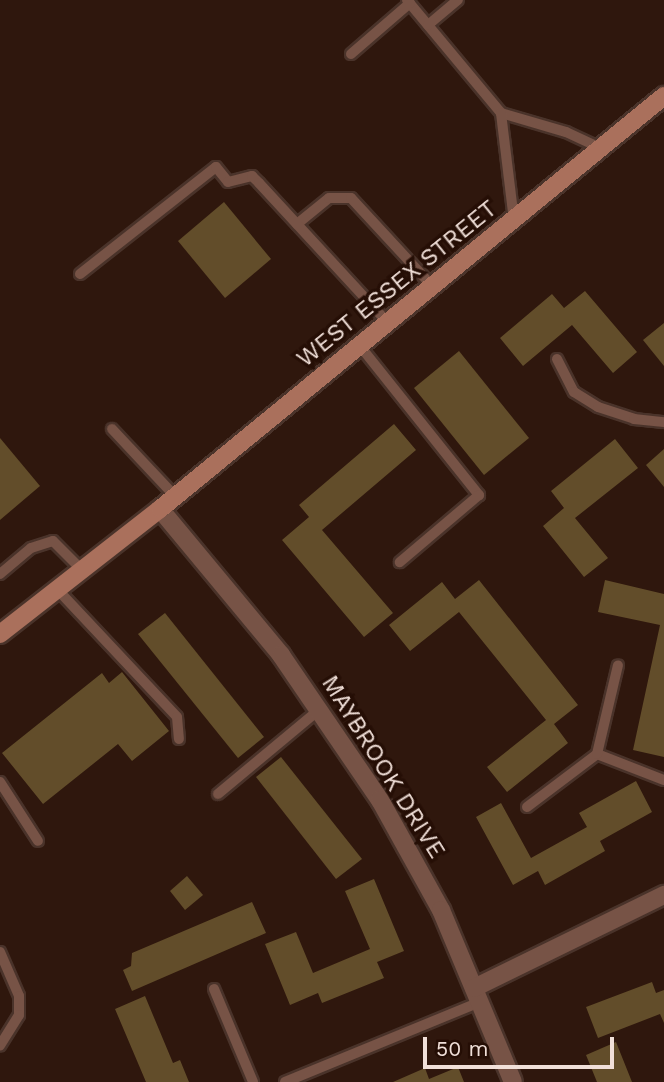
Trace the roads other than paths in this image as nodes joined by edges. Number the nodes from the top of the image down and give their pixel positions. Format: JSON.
{"nodes":[{"id":1,"x":458,"y":0,"type":"edge"},
{"id":2,"x":409,"y":2,"type":"edge"},
{"id":3,"x":428,"y":25,"type":"junction"},
{"id":4,"x":351,"y":54,"type":"dead end"},
{"id":5,"x":664,"y":96,"type":"edge"},
{"id":6,"x":501,"y":113,"type":"junction"},
{"id":7,"x":601,"y":148,"type":"junction"},
{"id":8,"x":514,"y":220,"type":"junction"},
{"id":9,"x":297,"y":224,"type":"junction"},
{"id":10,"x":80,"y":274,"type":"dead end"},
{"id":11,"x":433,"y":287,"type":"junction"},
{"id":12,"x":388,"y":323,"type":"junction"},
{"id":13,"x":360,"y":346,"type":"junction"},
{"id":14,"x":556,"y":359,"type":"dead end"},
{"id":15,"x":664,"y":422,"type":"edge"},
{"id":16,"x":113,"y":429,"type":"dead end"},
{"id":17,"x":175,"y":496,"type":"junction"},
{"id":18,"x":160,"y":509,"type":"junction"},
{"id":19,"x":400,"y":562,"type":"dead end"},
{"id":20,"x":82,"y":570,"type":"junction"},
{"id":21,"x":0,"y":574,"type":"edge"},
{"id":22,"x":57,"y":589,"type":"junction"},
{"id":23,"x":2,"y":630,"type":"edge"},
{"id":24,"x":618,"y":665,"type":"dead end"},
{"id":25,"x":320,"y":709,"type":"junction"},
{"id":26,"x":179,"y":739,"type":"dead end"},
{"id":27,"x":597,"y":754,"type":"junction"},
{"id":28,"x":664,"y":780,"type":"edge"},
{"id":29,"x":0,"y":782,"type":"edge"},
{"id":30,"x":218,"y":794,"type":"dead end"},
{"id":31,"x":527,"y":807,"type":"dead end"},
{"id":32,"x":38,"y":841,"type":"dead end"},
{"id":33,"x":664,"y":895,"type":"edge"},
{"id":34,"x":0,"y":952,"type":"edge"},
{"id":35,"x":214,"y":989,"type":"dead end"},
{"id":36,"x":477,"y":995,"type":"junction"},
{"id":37,"x":0,"y":1045,"type":"edge"},
{"id":38,"x":253,"y":1082,"type":"edge"},
{"id":39,"x":285,"y":1082,"type":"edge"},
{"id":40,"x":513,"y":1082,"type":"edge"}],
"edges":[{"from":1,"to":3,"type":"lane"},
{"from":2,"to":3,"type":"lane"},
{"from":2,"to":4,"type":"lane"},
{"from":3,"to":6,"type":"lane"},
{"from":5,"to":7,"type":"main road","name":"WEST ESSEX STREET"},
{"from":6,"to":7,"type":"lane"},
{"from":6,"to":8,"type":"lane"},
{"from":7,"to":8,"type":"main road","name":"WEST ESSEX STREET"},
{"from":8,"to":11,"type":"main road","name":"WEST ESSEX STREET"},
{"from":9,"to":10,"type":"lane"},
{"from":9,"to":11,"type":"lane"},
{"from":9,"to":12,"type":"lane"},
{"from":11,"to":12,"type":"main road","name":"WEST ESSEX STREET"},
{"from":12,"to":13,"type":"main road","name":"WEST ESSEX STREET"},
{"from":13,"to":17,"type":"main road","name":"WEST ESSEX STREET"},
{"from":13,"to":19,"type":"lane"},
{"from":14,"to":15,"type":"lane"},
{"from":16,"to":17,"type":"lane"},
{"from":17,"to":18,"type":"main road","name":"WEST ESSEX STREET"},
{"from":18,"to":20,"type":"main road","name":"WEST ESSEX STREET"},
{"from":18,"to":25,"type":"street","name":"MAYBROOK DRIVE"},
{"from":20,"to":21,"type":"lane"},
{"from":20,"to":22,"type":"main road","name":"WEST ESSEX STREET"},
{"from":22,"to":23,"type":"main road","name":"WEST ESSEX STREET"},
{"from":22,"to":26,"type":"lane"},
{"from":24,"to":27,"type":"lane"},
{"from":25,"to":30,"type":"lane"},
{"from":25,"to":36,"type":"street","name":"MAYBROOK DRIVE"},
{"from":27,"to":28,"type":"lane"},
{"from":27,"to":31,"type":"lane"},
{"from":29,"to":32,"type":"lane"},
{"from":33,"to":36,"type":"street"},
{"from":34,"to":37,"type":"lane"},
{"from":35,"to":38,"type":"lane"},
{"from":36,"to":39,"type":"lane"},
{"from":36,"to":40,"type":"street","name":"MAYBROOK DRIVE"}]}
